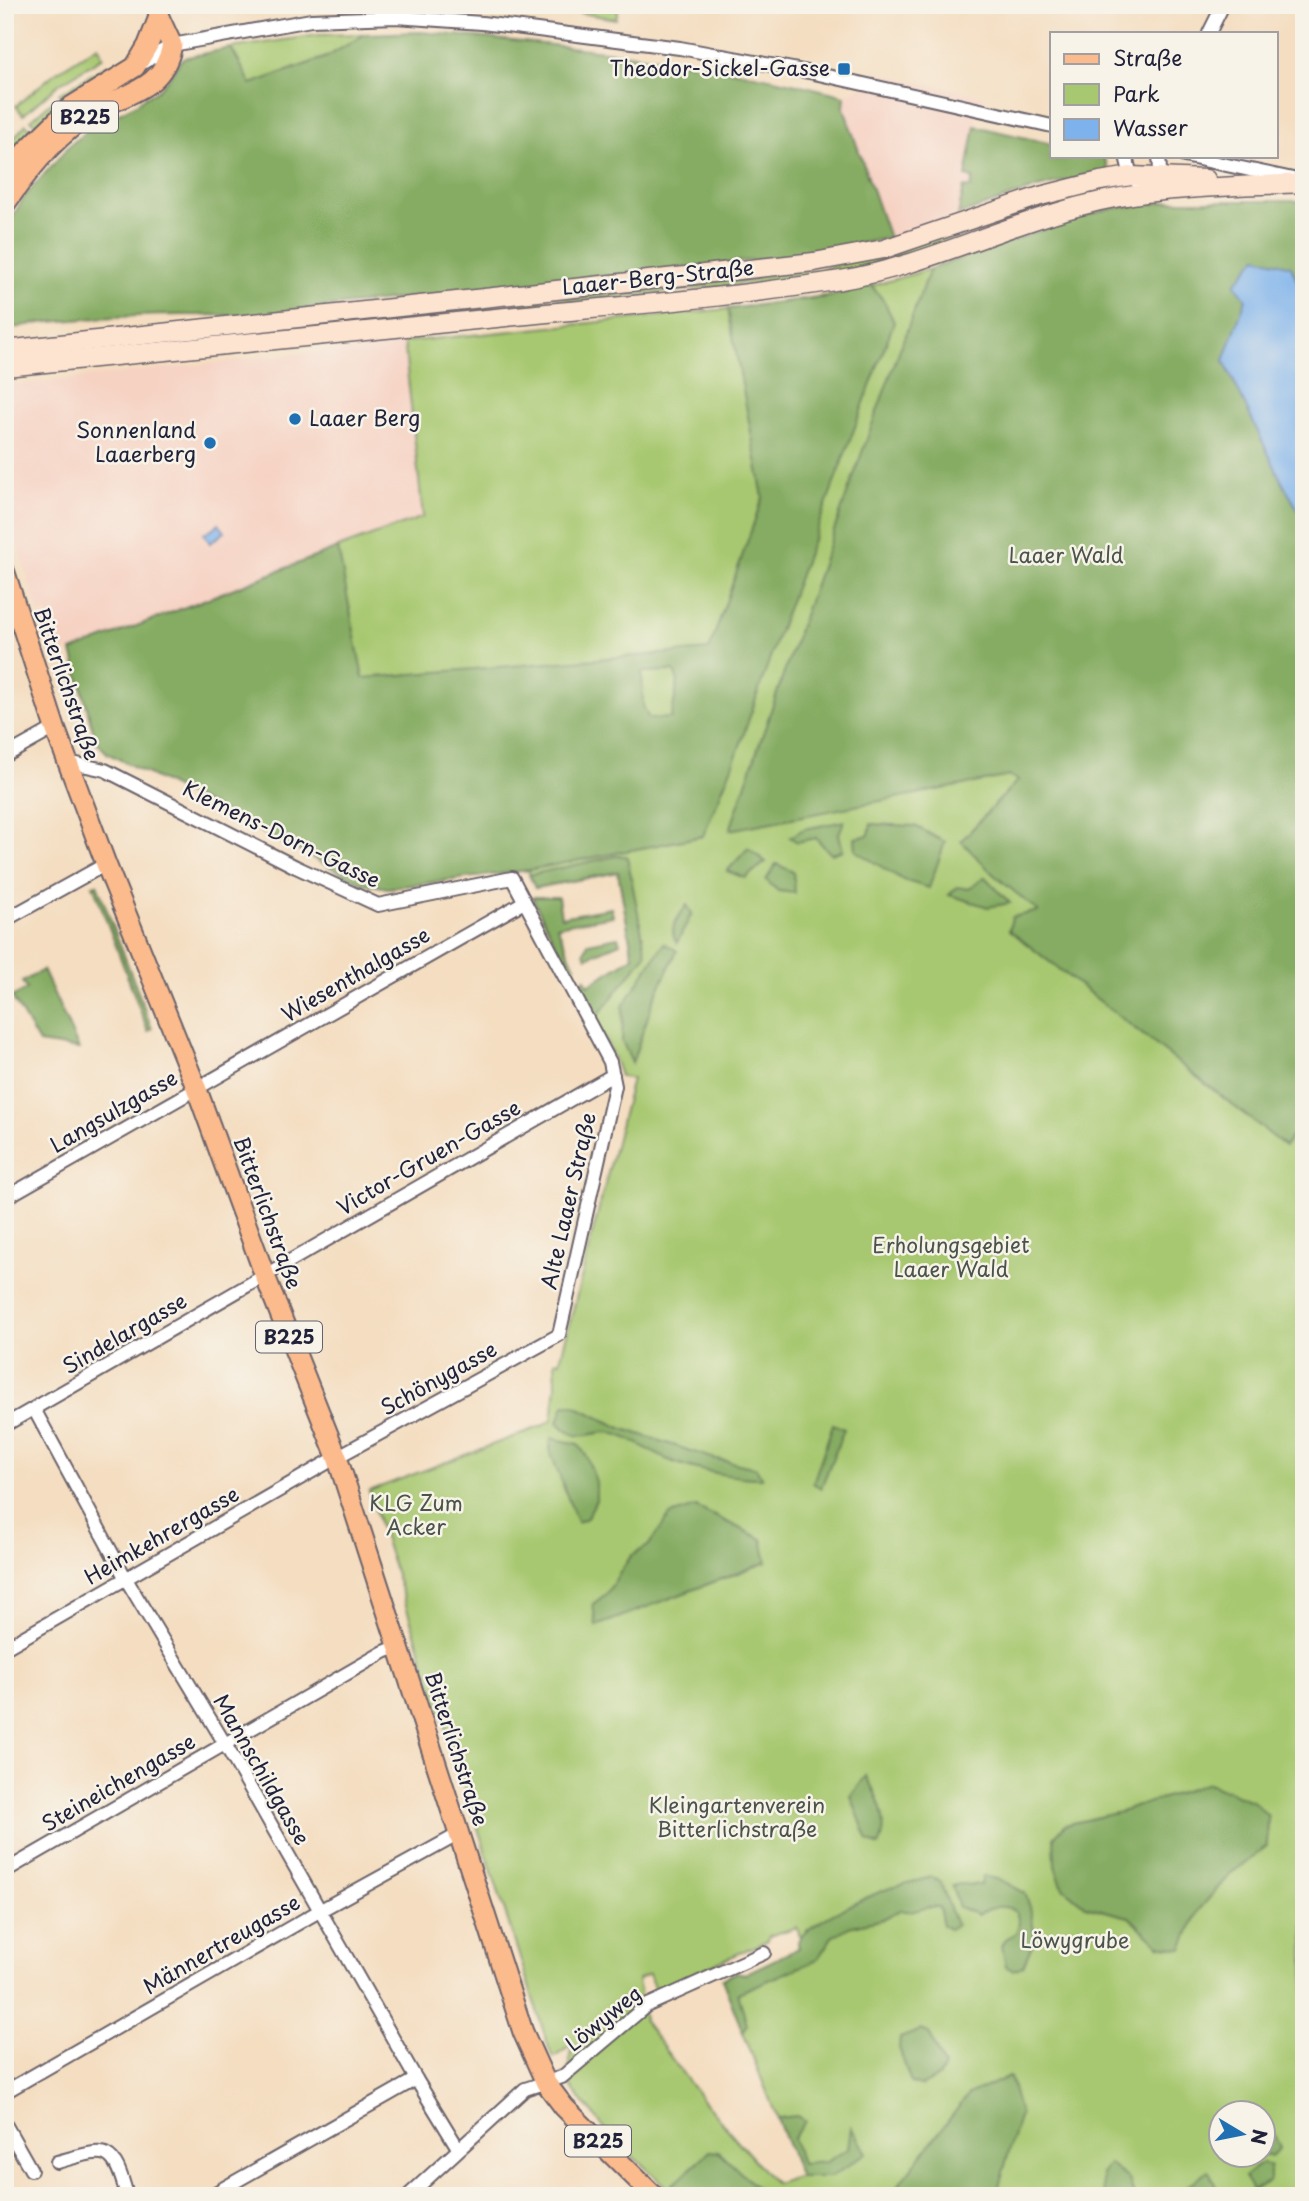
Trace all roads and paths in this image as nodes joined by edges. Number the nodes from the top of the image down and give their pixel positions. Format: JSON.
{"nodes":[{"id":1,"x":1223,"y":5,"type":"edge"},
{"id":2,"x":158,"y":11,"type":"edge"},
{"id":3,"x":396,"y":11,"type":"edge"},
{"id":4,"x":1210,"y":32,"type":"edge"},
{"id":5,"x":172,"y":45,"type":"junction"},
{"id":6,"x":135,"y":67,"type":"junction"},
{"id":7,"x":1050,"y":126,"type":"edge"},
{"id":8,"x":1126,"y":158,"type":"edge"},
{"id":9,"x":1159,"y":158,"type":"edge"},
{"id":10,"x":1193,"y":158,"type":"edge"},
{"id":11,"x":5,"y":176,"type":"edge"},
{"id":12,"x":1131,"y":176,"type":"junction"},
{"id":13,"x":1304,"y":182,"type":"edge"},
{"id":14,"x":1156,"y":187,"type":"junction"},
{"id":15,"x":5,"y":204,"type":"edge"},
{"id":16,"x":5,"y":350,"type":"edge"},
{"id":17,"x":5,"y":368,"type":"edge"},
{"id":18,"x":5,"y":573,"type":"edge"},
{"id":19,"x":55,"y":728,"type":"junction"},
{"id":20,"x":5,"y":756,"type":"edge"},
{"id":21,"x":68,"y":762,"type":"junction"},
{"id":22,"x":106,"y":864,"type":"junction"},
{"id":23,"x":524,"y":902,"type":"junction"},
{"id":24,"x":5,"y":920,"type":"edge"},
{"id":25,"x":613,"y":1074,"type":"junction"},
{"id":26,"x":202,"y":1085,"type":"junction"},
{"id":27,"x":5,"y":1198,"type":"edge"},
{"id":28,"x":265,"y":1276,"type":"junction"},
{"id":29,"x":559,"y":1335,"type":"joint"},
{"id":30,"x":34,"y":1409,"type":"junction"},
{"id":31,"x":5,"y":1425,"type":"edge"},
{"id":32,"x":337,"y":1457,"type":"junction"},
{"id":33,"x":126,"y":1580,"type":"junction"},
{"id":34,"x":400,"y":1646,"type":"junction"},
{"id":35,"x":5,"y":1648,"type":"edge"},
{"id":36,"x":225,"y":1744,"type":"junction"},
{"id":37,"x":459,"y":1834,"type":"junction"},
{"id":38,"x":5,"y":1871,"type":"edge"},
{"id":39,"x":321,"y":1910,"type":"junction"},
{"id":40,"x":764,"y":1953,"type":"dead end"},
{"id":41,"x":416,"y":2079,"type":"junction"},
{"id":42,"x":546,"y":2083,"type":"junction"},
{"id":43,"x":5,"y":2092,"type":"edge"},
{"id":44,"x":5,"y":2124,"type":"edge"},
{"id":45,"x":458,"y":2148,"type":"junction"},
{"id":46,"x":57,"y":2162,"type":"dead end"},
{"id":47,"x":31,"y":2170,"type":"dead end"},
{"id":48,"x":127,"y":2196,"type":"edge"},
{"id":49,"x":210,"y":2196,"type":"edge"},
{"id":50,"x":408,"y":2196,"type":"edge"},
{"id":51,"x":654,"y":2196,"type":"edge"}],
"edges":[{"from":1,"to":4,"type":"street"},
{"from":2,"to":5,"type":"main road","number":"B225"},
{"from":2,"to":6,"type":"main road","number":"B225"},
{"from":3,"to":5,"type":"street"},
{"from":3,"to":7,"type":"street"},
{"from":5,"to":6,"type":"street"},
{"from":5,"to":15,"type":"main road","number":"B225"},
{"from":6,"to":11,"type":"main road","number":"B225"},
{"from":8,"to":12,"type":"street"},
{"from":9,"to":14,"type":"street"},
{"from":10,"to":13,"type":"street"},
{"from":12,"to":14,"type":"main road","name":"Laaer-Berg-Straße"},
{"from":12,"to":16,"type":"main road","name":"Laaer-Berg-Straße"},
{"from":13,"to":14,"type":"main road","name":"Laaer-Berg-Straße"},
{"from":14,"to":17,"type":"main road","name":"Laaer-Berg-Straße"},
{"from":18,"to":19,"type":"main road","name":"Bitterlichstraße","number":"B225"},
{"from":19,"to":20,"type":"street"},
{"from":19,"to":21,"type":"main road","name":"Bitterlichstraße","number":"B225"},
{"from":21,"to":22,"type":"main road","name":"Bitterlichstraße","number":"B225"},
{"from":21,"to":23,"type":"street","name":"Klemens-Dorn-Gasse"},
{"from":22,"to":24,"type":"street"},
{"from":22,"to":26,"type":"main road","name":"Bitterlichstraße","number":"B225"},
{"from":23,"to":25,"type":"street","name":"Klemens-Dorn-Gasse"},
{"from":23,"to":26,"type":"street","name":"Wiesenthalgasse"},
{"from":25,"to":28,"type":"street","name":"Victor-Gruen-Gasse"},
{"from":25,"to":29,"type":"street","name":"Alte Laaer Straße"},
{"from":26,"to":27,"type":"street","name":"Langsulzgasse"},
{"from":26,"to":28,"type":"main road","name":"Bitterlichstraße","number":"B225"},
{"from":28,"to":30,"type":"street","name":"Sindelargasse"},
{"from":28,"to":32,"type":"main road","name":"Bitterlichstraße","number":"B225"},
{"from":29,"to":32,"type":"street","name":"Schönygasse"},
{"from":30,"to":31,"type":"street","name":"Sindelargasse"},
{"from":30,"to":33,"type":"street","name":"Mannschildgasse"},
{"from":32,"to":33,"type":"street","name":"Heimkehrergasse"},
{"from":32,"to":34,"type":"main road","name":"Bitterlichstraße","number":"B225"},
{"from":33,"to":35,"type":"street","name":"Heimkehrergasse"},
{"from":33,"to":36,"type":"street","name":"Mannschildgasse"},
{"from":34,"to":36,"type":"street","name":"Steineichengasse"},
{"from":34,"to":37,"type":"main road","name":"Bitterlichstraße","number":"B225"},
{"from":36,"to":38,"type":"street","name":"Steineichengasse"},
{"from":36,"to":39,"type":"street","name":"Mannschildgasse"},
{"from":37,"to":39,"type":"street","name":"Männertreugasse"},
{"from":37,"to":42,"type":"main road","name":"Bitterlichstraße","number":"B225"},
{"from":39,"to":41,"type":"street","name":"Mannschildgasse"},
{"from":39,"to":43,"type":"street","name":"Männertreugasse"},
{"from":40,"to":42,"type":"street","name":"Löwyweg"},
{"from":41,"to":45,"type":"street","name":"Mannschildgasse"},
{"from":41,"to":49,"type":"street"},
{"from":42,"to":45,"type":"street","name":"Löwyweg"},
{"from":42,"to":51,"type":"main road","name":"Bitterlichstraße","number":"B225"},
{"from":44,"to":47,"type":"street"},
{"from":45,"to":50,"type":"street","name":"Löwyweg"},
{"from":46,"to":48,"type":"street"}]}
